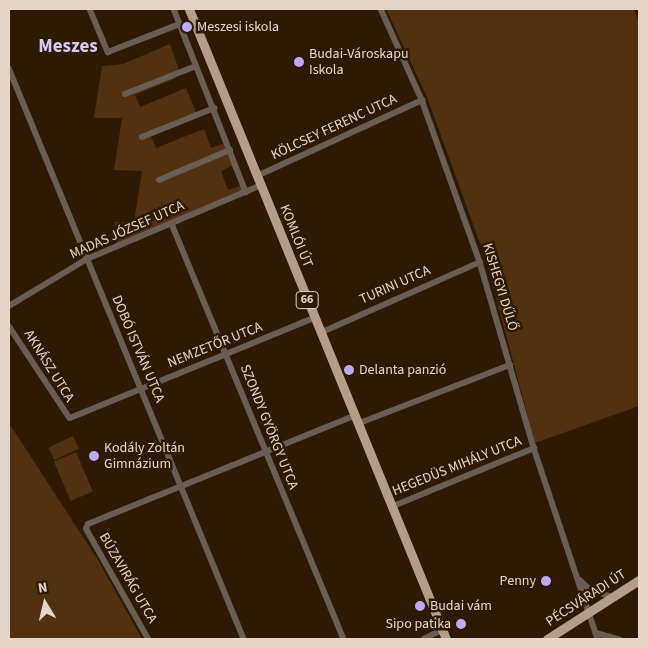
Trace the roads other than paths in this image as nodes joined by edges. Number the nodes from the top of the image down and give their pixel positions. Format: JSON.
{"nodes":[{"id":1,"x":91,"y":9,"type":"edge"},
{"id":2,"x":174,"y":9,"type":"edge"},
{"id":3,"x":189,"y":9,"type":"edge"},
{"id":4,"x":381,"y":9,"type":"edge"},
{"id":5,"x":180,"y":24,"type":"junction"},
{"id":6,"x":196,"y":66,"type":"junction"},
{"id":7,"x":9,"y":68,"type":"edge"},
{"id":8,"x":126,"y":94,"type":"dead end"},
{"id":9,"x":422,"y":100,"type":"junction"},
{"id":10,"x":214,"y":108,"type":"junction"},
{"id":11,"x":142,"y":138,"type":"dead end"},
{"id":12,"x":230,"y":150,"type":"junction"},
{"id":13,"x":256,"y":176,"type":"junction"},
{"id":14,"x":159,"y":180,"type":"dead end"},
{"id":15,"x":261,"y":186,"type":"junction"},
{"id":16,"x":246,"y":192,"type":"junction"},
{"id":17,"x":172,"y":224,"type":"junction"},
{"id":18,"x":87,"y":259,"type":"junction"},
{"id":19,"x":480,"y":262,"type":"junction"},
{"id":20,"x":9,"y":306,"type":"edge"},
{"id":21,"x":314,"y":318,"type":"junction"},
{"id":22,"x":9,"y":326,"type":"edge"},
{"id":23,"x":320,"y":333,"type":"junction"},
{"id":24,"x":226,"y":355,"type":"junction"},
{"id":25,"x":510,"y":365,"type":"junction"},
{"id":26,"x":140,"y":388,"type":"junction"},
{"id":27,"x":70,"y":418,"type":"joint"},
{"id":28,"x":355,"y":420,"type":"junction"},
{"id":29,"x":534,"y":448,"type":"junction"},
{"id":30,"x":266,"y":452,"type":"junction"},
{"id":31,"x":181,"y":485,"type":"junction"},
{"id":32,"x":391,"y":507,"type":"junction"},
{"id":33,"x":578,"y":579,"type":"junction"},
{"id":34,"x":639,"y":580,"type":"edge"},
{"id":35,"x":613,"y":597,"type":"junction"},
{"id":36,"x":589,"y":612,"type":"junction"},
{"id":37,"x":442,"y":630,"type":"junction"},
{"id":38,"x":596,"y":633,"type":"junction"},
{"id":39,"x":148,"y":639,"type":"edge"},
{"id":40,"x":244,"y":639,"type":"edge"},
{"id":41,"x":344,"y":639,"type":"edge"},
{"id":42,"x":424,"y":639,"type":"edge"},
{"id":43,"x":446,"y":639,"type":"edge"},
{"id":44,"x":547,"y":639,"type":"edge"},
{"id":45,"x":598,"y":639,"type":"edge"},
{"id":46,"x":618,"y":639,"type":"edge"}],
"edges":[{"from":1,"to":5,"type":"street"},
{"from":2,"to":5,"type":"street"},
{"from":3,"to":13,"type":"main road","name":"KOMLÓI ÚT","number":"66"},
{"from":4,"to":9,"type":"street","name":"KISHEGYI DŰLŐ"},
{"from":5,"to":6,"type":"street"},
{"from":6,"to":8,"type":"street"},
{"from":6,"to":10,"type":"street"},
{"from":7,"to":18,"type":"street","name":"DOBÓ ISTVÁN UTCA"},
{"from":9,"to":13,"type":"street","name":"KÖLCSEY FERENC UTCA"},
{"from":9,"to":19,"type":"street","name":"KISHEGYI DŰLŐ"},
{"from":10,"to":11,"type":"street"},
{"from":10,"to":12,"type":"street"},
{"from":12,"to":14,"type":"street"},
{"from":12,"to":16,"type":"street"},
{"from":13,"to":15,"type":"main road","name":"KOMLÓI ÚT","number":"66"},
{"from":15,"to":16,"type":"street","name":"MADAS JÓZSEF UTCA"},
{"from":15,"to":21,"type":"main road","name":"KOMLÓI ÚT","number":"66"},
{"from":16,"to":17,"type":"street","name":"MADAS JÓZSEF UTCA"},
{"from":17,"to":18,"type":"street","name":"MADAS JÓZSEF UTCA"},
{"from":17,"to":24,"type":"street","name":"SZONDY GYÖRGY UTCA"},
{"from":18,"to":20,"type":"street","name":"MADAS JÓZSEF UTCA"},
{"from":18,"to":26,"type":"street","name":"DOBÓ ISTVÁN UTCA"},
{"from":19,"to":23,"type":"street","name":"TURINI UTCA"},
{"from":19,"to":25,"type":"street","name":"KISHEGYI DŰLŐ"},
{"from":21,"to":23,"type":"main road","name":"KOMLÓI ÚT","number":"66"},
{"from":21,"to":24,"type":"street","name":"NEMZETŐR UTCA"},
{"from":22,"to":27,"type":"street","name":"AKNÁSZ UTCA"},
{"from":23,"to":28,"type":"main road","name":"KOMLÓI ÚT","number":"66"},
{"from":24,"to":26,"type":"street","name":"NEMZETŐR UTCA"},
{"from":24,"to":30,"type":"street","name":"SZONDY GYÖRGY UTCA"},
{"from":25,"to":28,"type":"street"},
{"from":25,"to":29,"type":"street","name":"KISHEGYI DŰLŐ"},
{"from":26,"to":27,"type":"street","name":"NEMZETŐR UTCA"},
{"from":26,"to":31,"type":"street","name":"DOBÓ ISTVÁN UTCA"},
{"from":28,"to":30,"type":"street"},
{"from":28,"to":32,"type":"main road","name":"KOMLÓI ÚT","number":"66"},
{"from":29,"to":32,"type":"street","name":"HEGEDÜS MIHÁLY UTCA"},
{"from":29,"to":33,"type":"street","name":"KISHEGYI DŰLŐ"},
{"from":30,"to":31,"type":"street"},
{"from":30,"to":41,"type":"street","name":"SZONDY GYÖRGY UTCA"},
{"from":31,"to":39,"type":"street","name":"BÚZAVIRÁG UTCA"},
{"from":31,"to":40,"type":"street","name":"DOBÓ ISTVÁN UTCA"},
{"from":32,"to":37,"type":"main road","name":"KOMLÓI ÚT","number":"66"},
{"from":33,"to":35,"type":"street"},
{"from":33,"to":36,"type":"street","name":"KISHEGYI DŰLŐ"},
{"from":34,"to":35,"type":"main road","name":"PÉCSVÁRADI ÚT"},
{"from":35,"to":36,"type":"main road","name":"PÉCSVÁRADI ÚT"},
{"from":36,"to":38,"type":"street","name":"KISHEGYI DŰLŐ"},
{"from":36,"to":44,"type":"main road","name":"PÉCSVÁRADI ÚT"},
{"from":37,"to":42,"type":"street"},
{"from":37,"to":43,"type":"main road","name":"KOMLÓI ÚT","number":"66"},
{"from":38,"to":45,"type":"street","name":"KISHEGYI DŰLŐ"},
{"from":38,"to":46,"type":"street"}]}
